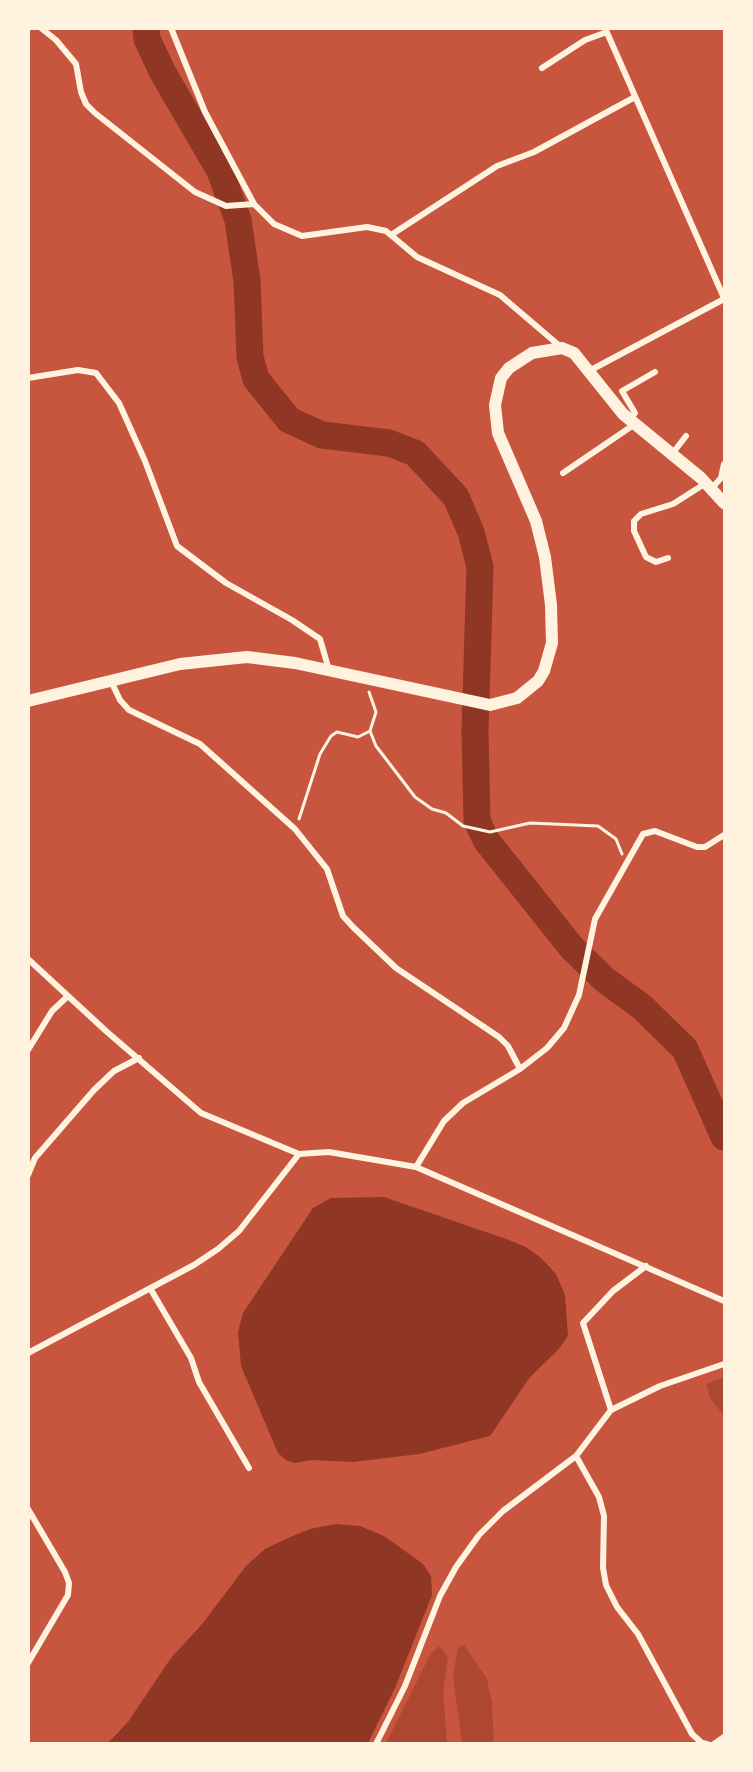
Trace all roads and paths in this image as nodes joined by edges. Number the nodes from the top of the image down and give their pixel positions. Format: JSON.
{"nodes":[{"id":1,"x":41,"y":28,"type":"edge"},
{"id":2,"x":171,"y":28,"type":"edge"},
{"id":3,"x":606,"y":30,"type":"edge"},
{"id":4,"x":542,"y":68,"type":"dead end"},
{"id":5,"x":634,"y":97,"type":"junction"},
{"id":6,"x":254,"y":204,"type":"junction"},
{"id":7,"x":391,"y":235,"type":"junction"},
{"id":8,"x":724,"y":298,"type":"edge"},
{"id":9,"x":562,"y":348,"type":"junction"},
{"id":10,"x":589,"y":371,"type":"junction"},
{"id":11,"x":655,"y":372,"type":"dead end"},
{"id":12,"x":28,"y":378,"type":"edge"},
{"id":13,"x":632,"y":422,"type":"junction"},
{"id":14,"x":686,"y":436,"type":"dead end"},
{"id":15,"x":672,"y":454,"type":"junction"},
{"id":16,"x":724,"y":464,"type":"edge"},
{"id":17,"x":563,"y":472,"type":"dead end"},
{"id":18,"x":709,"y":486,"type":"junction"},
{"id":19,"x":724,"y":502,"type":"edge"},
{"id":20,"x":668,"y":558,"type":"dead end"},
{"id":21,"x":329,"y":670,"type":"junction"},
{"id":22,"x":366,"y":678,"type":"junction"},
{"id":23,"x":111,"y":681,"type":"junction"},
{"id":24,"x":28,"y":701,"type":"edge"},
{"id":25,"x":370,"y":731,"type":"junction"},
{"id":26,"x":295,"y":829,"type":"junction"},
{"id":27,"x":724,"y":835,"type":"edge"},
{"id":28,"x":627,"y":860,"type":"junction"},
{"id":29,"x":28,"y":959,"type":"edge"},
{"id":30,"x":68,"y":996,"type":"junction"},
{"id":31,"x":28,"y":1050,"type":"edge"},
{"id":32,"x":139,"y":1058,"type":"junction"},
{"id":33,"x":520,"y":1069,"type":"junction"},
{"id":34,"x":299,"y":1154,"type":"junction"},
{"id":35,"x":416,"y":1167,"type":"junction"},
{"id":36,"x":28,"y":1175,"type":"edge"},
{"id":37,"x":646,"y":1266,"type":"junction"},
{"id":38,"x":150,"y":1288,"type":"junction"},
{"id":39,"x":724,"y":1300,"type":"edge"},
{"id":40,"x":28,"y":1353,"type":"edge"},
{"id":41,"x":724,"y":1364,"type":"edge"},
{"id":42,"x":611,"y":1410,"type":"junction"},
{"id":43,"x":576,"y":1456,"type":"junction"},
{"id":44,"x":249,"y":1468,"type":"dead end"},
{"id":45,"x":28,"y":1509,"type":"edge"},
{"id":46,"x":28,"y":1663,"type":"edge"},
{"id":47,"x":724,"y":1737,"type":"edge"},
{"id":48,"x":376,"y":1743,"type":"edge"},
{"id":49,"x":707,"y":1743,"type":"edge"},
{"id":50,"x":714,"y":1743,"type":"edge"}],
"edges":[{"from":1,"to":6,"type":"street"},
{"from":2,"to":6,"type":"street"},
{"from":3,"to":4,"type":"street"},
{"from":3,"to":5,"type":"street"},
{"from":5,"to":7,"type":"street"},
{"from":5,"to":8,"type":"street"},
{"from":6,"to":7,"type":"street"},
{"from":7,"to":9,"type":"street"},
{"from":8,"to":10,"type":"street"},
{"from":9,"to":10,"type":"main road"},
{"from":9,"to":22,"type":"main road"},
{"from":10,"to":13,"type":"main road"},
{"from":11,"to":13,"type":"street"},
{"from":12,"to":21,"type":"street"},
{"from":13,"to":15,"type":"main road"},
{"from":13,"to":17,"type":"street"},
{"from":14,"to":15,"type":"street"},
{"from":15,"to":18,"type":"main road"},
{"from":16,"to":18,"type":"street"},
{"from":18,"to":19,"type":"main road"},
{"from":18,"to":20,"type":"street"},
{"from":21,"to":22,"type":"main road"},
{"from":21,"to":23,"type":"main road"},
{"from":22,"to":25,"type":"path"},
{"from":23,"to":24,"type":"main road"},
{"from":23,"to":26,"type":"street"},
{"from":25,"to":26,"type":"path"},
{"from":25,"to":28,"type":"path"},
{"from":26,"to":33,"type":"street"},
{"from":27,"to":28,"type":"street"},
{"from":28,"to":33,"type":"street"},
{"from":29,"to":30,"type":"street"},
{"from":30,"to":31,"type":"street"},
{"from":30,"to":32,"type":"street"},
{"from":32,"to":34,"type":"street"},
{"from":32,"to":36,"type":"street"},
{"from":33,"to":35,"type":"street"},
{"from":34,"to":35,"type":"street"},
{"from":34,"to":38,"type":"street"},
{"from":35,"to":37,"type":"street"},
{"from":37,"to":39,"type":"street"},
{"from":37,"to":42,"type":"street"},
{"from":38,"to":40,"type":"street"},
{"from":38,"to":44,"type":"street"},
{"from":41,"to":42,"type":"street"},
{"from":42,"to":43,"type":"street"},
{"from":43,"to":48,"type":"street"},
{"from":43,"to":49,"type":"street"},
{"from":45,"to":46,"type":"street"},
{"from":47,"to":50,"type":"street"}]}
